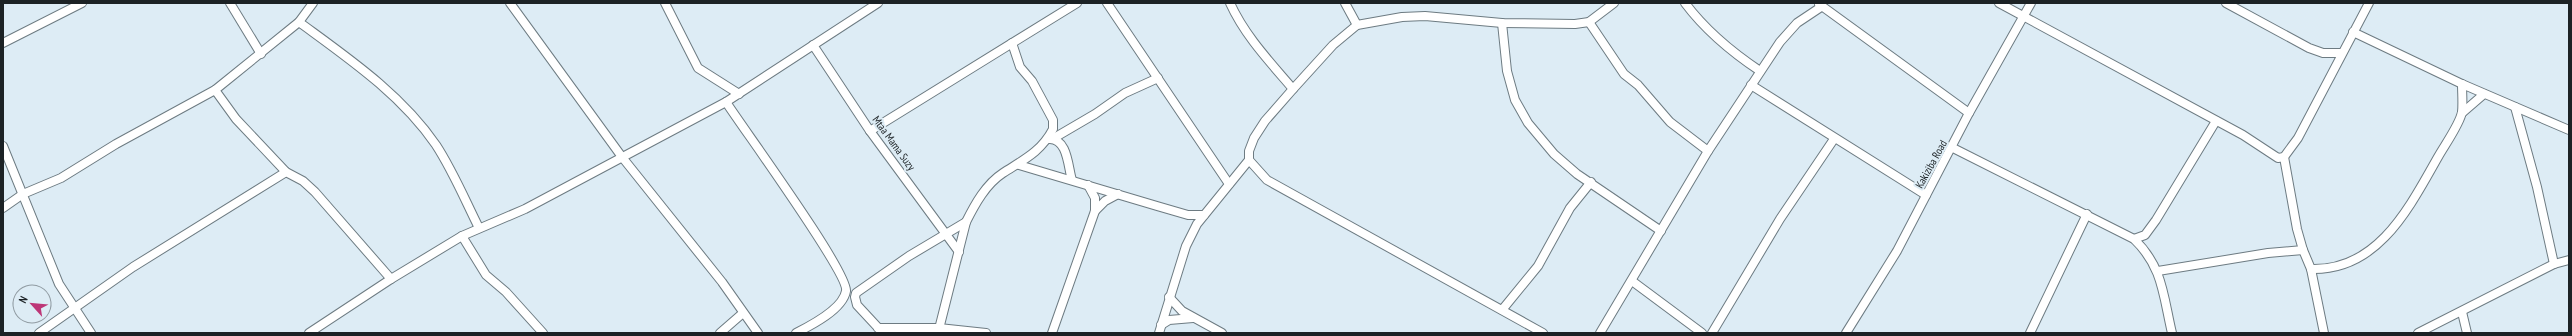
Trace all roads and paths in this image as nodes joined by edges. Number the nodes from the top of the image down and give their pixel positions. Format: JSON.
{"nodes":[{"id":1,"x":82,"y":3,"type":"edge"},
{"id":2,"x":230,"y":3,"type":"edge"},
{"id":3,"x":314,"y":3,"type":"edge"},
{"id":4,"x":510,"y":3,"type":"edge"},
{"id":5,"x":665,"y":3,"type":"edge"},
{"id":6,"x":878,"y":3,"type":"edge"},
{"id":7,"x":1077,"y":3,"type":"edge"},
{"id":8,"x":1107,"y":3,"type":"edge"},
{"id":9,"x":1230,"y":3,"type":"edge"},
{"id":10,"x":1346,"y":3,"type":"edge"},
{"id":11,"x":1614,"y":3,"type":"edge"},
{"id":12,"x":1685,"y":3,"type":"edge"},
{"id":13,"x":1999,"y":3,"type":"edge"},
{"id":14,"x":2031,"y":3,"type":"edge"},
{"id":15,"x":2226,"y":3,"type":"edge"},
{"id":16,"x":2370,"y":3,"type":"edge"},
{"id":17,"x":1820,"y":5,"type":"edge"},
{"id":18,"x":71,"y":6,"type":"edge"},
{"id":19,"x":2023,"y":17,"type":"junction"},
{"id":20,"x":299,"y":22,"type":"junction"},
{"id":21,"x":1589,"y":22,"type":"junction"},
{"id":22,"x":1502,"y":23,"type":"junction"},
{"id":23,"x":1357,"y":25,"type":"junction"},
{"id":24,"x":2353,"y":32,"type":"junction"},
{"id":25,"x":1012,"y":42,"type":"junction"},
{"id":26,"x":3,"y":43,"type":"edge"},
{"id":27,"x":813,"y":45,"type":"junction"},
{"id":28,"x":261,"y":54,"type":"junction"},
{"id":29,"x":2341,"y":54,"type":"junction"},
{"id":30,"x":1760,"y":71,"type":"junction"},
{"id":31,"x":1158,"y":78,"type":"junction"},
{"id":32,"x":2462,"y":84,"type":"junction"},
{"id":33,"x":1751,"y":85,"type":"junction"},
{"id":34,"x":1293,"y":89,"type":"junction"},
{"id":35,"x":215,"y":90,"type":"junction"},
{"id":36,"x":739,"y":94,"type":"junction"},
{"id":37,"x":2484,"y":94,"type":"junction"},
{"id":38,"x":726,"y":102,"type":"junction"},
{"id":39,"x":2515,"y":107,"type":"junction"},
{"id":40,"x":1970,"y":113,"type":"junction"},
{"id":41,"x":2462,"y":113,"type":"junction"},
{"id":42,"x":2216,"y":121,"type":"junction"},
{"id":43,"x":2569,"y":130,"type":"edge"},
{"id":44,"x":870,"y":131,"type":"junction"},
{"id":45,"x":1051,"y":138,"type":"junction"},
{"id":46,"x":1834,"y":139,"type":"junction"},
{"id":47,"x":3,"y":146,"type":"edge"},
{"id":48,"x":1953,"y":148,"type":"junction"},
{"id":49,"x":1708,"y":151,"type":"junction"},
{"id":50,"x":622,"y":157,"type":"junction"},
{"id":51,"x":2284,"y":157,"type":"junction"},
{"id":52,"x":1249,"y":160,"type":"junction"},
{"id":53,"x":1019,"y":165,"type":"junction"},
{"id":54,"x":286,"y":172,"type":"junction"},
{"id":55,"x":1072,"y":180,"type":"junction"},
{"id":56,"x":1591,"y":182,"type":"junction"},
{"id":57,"x":1229,"y":184,"type":"junction"},
{"id":58,"x":1088,"y":185,"type":"junction"},
{"id":59,"x":23,"y":194,"type":"junction"},
{"id":60,"x":1118,"y":194,"type":"junction"},
{"id":61,"x":1926,"y":195,"type":"junction"},
{"id":62,"x":3,"y":208,"type":"edge"},
{"id":63,"x":1095,"y":211,"type":"junction"},
{"id":64,"x":2086,"y":214,"type":"junction"},
{"id":65,"x":1204,"y":215,"type":"junction"},
{"id":66,"x":966,"y":222,"type":"junction"},
{"id":67,"x":479,"y":228,"type":"junction"},
{"id":68,"x":1661,"y":231,"type":"junction"},
{"id":69,"x":946,"y":232,"type":"junction"},
{"id":70,"x":462,"y":236,"type":"junction"},
{"id":71,"x":2134,"y":239,"type":"junction"},
{"id":72,"x":2303,"y":250,"type":"junction"},
{"id":73,"x":958,"y":252,"type":"junction"},
{"id":74,"x":2569,"y":260,"type":"edge"},
{"id":75,"x":2554,"y":264,"type":"junction"},
{"id":76,"x":2311,"y":269,"type":"junction"},
{"id":77,"x":2158,"y":271,"type":"junction"},
{"id":78,"x":391,"y":279,"type":"junction"},
{"id":79,"x":1632,"y":281,"type":"junction"},
{"id":80,"x":1169,"y":297,"type":"junction"},
{"id":81,"x":74,"y":310,"type":"junction"},
{"id":82,"x":1502,"y":310,"type":"junction"},
{"id":83,"x":2462,"y":312,"type":"junction"},
{"id":84,"x":743,"y":313,"type":"junction"},
{"id":85,"x":1193,"y":318,"type":"junction"},
{"id":86,"x":1160,"y":329,"type":"edge"},
{"id":87,"x":881,"y":330,"type":"edge"},
{"id":88,"x":939,"y":330,"type":"edge"},
{"id":89,"x":39,"y":333,"type":"edge"},
{"id":90,"x":91,"y":333,"type":"edge"},
{"id":91,"x":309,"y":333,"type":"edge"},
{"id":92,"x":543,"y":333,"type":"edge"},
{"id":93,"x":720,"y":333,"type":"edge"},
{"id":94,"x":758,"y":333,"type":"edge"},
{"id":95,"x":796,"y":333,"type":"edge"},
{"id":96,"x":986,"y":333,"type":"edge"},
{"id":97,"x":1052,"y":333,"type":"edge"},
{"id":98,"x":1222,"y":333,"type":"edge"},
{"id":99,"x":1543,"y":333,"type":"edge"},
{"id":100,"x":1600,"y":333,"type":"edge"},
{"id":101,"x":1702,"y":333,"type":"edge"},
{"id":102,"x":1712,"y":333,"type":"edge"},
{"id":103,"x":1846,"y":333,"type":"edge"},
{"id":104,"x":2030,"y":333,"type":"edge"},
{"id":105,"x":2172,"y":333,"type":"edge"},
{"id":106,"x":2324,"y":333,"type":"edge"},
{"id":107,"x":2418,"y":333,"type":"edge"},
{"id":108,"x":2468,"y":333,"type":"edge"}],
"edges":[{"from":1,"to":18,"type":"street"},
{"from":2,"to":28,"type":"street"},
{"from":3,"to":20,"type":"street"},
{"from":4,"to":50,"type":"street"},
{"from":5,"to":36,"type":"street"},
{"from":6,"to":27,"type":"street"},
{"from":7,"to":25,"type":"street"},
{"from":8,"to":31,"type":"street"},
{"from":9,"to":34,"type":"street"},
{"from":10,"to":23,"type":"street"},
{"from":11,"to":21,"type":"street"},
{"from":12,"to":30,"type":"street"},
{"from":13,"to":19,"type":"street"},
{"from":14,"to":19,"type":"street","name":"Kakiziba Road"},
{"from":15,"to":29,"type":"street"},
{"from":16,"to":24,"type":"street"},
{"from":17,"to":30,"type":"street"},
{"from":17,"to":40,"type":"street"},
{"from":18,"to":26,"type":"street"},
{"from":19,"to":40,"type":"street","name":"Kakiziba Road"},
{"from":19,"to":42,"type":"street"},
{"from":20,"to":28,"type":"street"},
{"from":20,"to":67,"type":"street"},
{"from":21,"to":22,"type":"street"},
{"from":21,"to":49,"type":"street"},
{"from":22,"to":23,"type":"street"},
{"from":22,"to":56,"type":"street"},
{"from":23,"to":34,"type":"street"},
{"from":24,"to":29,"type":"street"},
{"from":24,"to":32,"type":"street"},
{"from":25,"to":44,"type":"street"},
{"from":25,"to":45,"type":"street"},
{"from":27,"to":36,"type":"street"},
{"from":27,"to":44,"type":"street","name":"Mtaa Mama Suzy"},
{"from":28,"to":35,"type":"street"},
{"from":29,"to":51,"type":"street"},
{"from":30,"to":33,"type":"street"},
{"from":31,"to":45,"type":"street"},
{"from":31,"to":57,"type":"street"},
{"from":32,"to":37,"type":"street"},
{"from":32,"to":41,"type":"street"},
{"from":33,"to":46,"type":"street"},
{"from":33,"to":49,"type":"street"},
{"from":34,"to":52,"type":"street"},
{"from":35,"to":54,"type":"street"},
{"from":35,"to":59,"type":"street"},
{"from":36,"to":38,"type":"street"},
{"from":37,"to":39,"type":"street"},
{"from":37,"to":41,"type":"street"},
{"from":38,"to":50,"type":"street"},
{"from":38,"to":95,"type":"street"},
{"from":39,"to":43,"type":"street"},
{"from":39,"to":75,"type":"street"},
{"from":40,"to":48,"type":"street","name":"Kakiziba Road"},
{"from":41,"to":76,"type":"street"},
{"from":42,"to":51,"type":"street"},
{"from":42,"to":71,"type":"street"},
{"from":44,"to":69,"type":"street","name":"Mtaa Mama Suzy"},
{"from":45,"to":53,"type":"street"},
{"from":45,"to":55,"type":"street"},
{"from":46,"to":61,"type":"street"},
{"from":46,"to":102,"type":"street"},
{"from":47,"to":59,"type":"street"},
{"from":48,"to":61,"type":"street","name":"Kakiziba Road"},
{"from":48,"to":64,"type":"street"},
{"from":49,"to":68,"type":"street"},
{"from":50,"to":67,"type":"street"},
{"from":50,"to":84,"type":"street"},
{"from":51,"to":72,"type":"street"},
{"from":52,"to":57,"type":"street"},
{"from":52,"to":82,"type":"street"},
{"from":53,"to":55,"type":"street"},
{"from":53,"to":66,"type":"street"},
{"from":54,"to":78,"type":"street"},
{"from":54,"to":81,"type":"street"},
{"from":55,"to":58,"type":"street"},
{"from":56,"to":68,"type":"street"},
{"from":56,"to":82,"type":"street"},
{"from":57,"to":65,"type":"street"},
{"from":58,"to":60,"type":"street"},
{"from":58,"to":63,"type":"street"},
{"from":59,"to":62,"type":"street"},
{"from":59,"to":81,"type":"street"},
{"from":60,"to":63,"type":"street"},
{"from":60,"to":65,"type":"street"},
{"from":61,"to":103,"type":"street","name":"Kakiziba Road"},
{"from":63,"to":97,"type":"street"},
{"from":64,"to":71,"type":"street"},
{"from":64,"to":104,"type":"street"},
{"from":65,"to":80,"type":"street"},
{"from":66,"to":69,"type":"street"},
{"from":66,"to":73,"type":"street"},
{"from":67,"to":70,"type":"street"},
{"from":68,"to":79,"type":"street"},
{"from":69,"to":73,"type":"street","name":"Mtaa Mama Suzy"},
{"from":69,"to":87,"type":"street"},
{"from":70,"to":78,"type":"street"},
{"from":70,"to":92,"type":"street"},
{"from":71,"to":77,"type":"street"},
{"from":72,"to":76,"type":"street"},
{"from":72,"to":77,"type":"street"},
{"from":73,"to":88,"type":"street"},
{"from":74,"to":75,"type":"street"},
{"from":75,"to":83,"type":"street"},
{"from":76,"to":106,"type":"street"},
{"from":77,"to":105,"type":"street"},
{"from":78,"to":91,"type":"street"},
{"from":79,"to":100,"type":"street"},
{"from":79,"to":101,"type":"street"},
{"from":80,"to":85,"type":"street"},
{"from":80,"to":86,"type":"street"},
{"from":81,"to":89,"type":"street"},
{"from":81,"to":90,"type":"street"},
{"from":82,"to":99,"type":"street"},
{"from":83,"to":107,"type":"street"},
{"from":83,"to":108,"type":"street"},
{"from":84,"to":93,"type":"street"},
{"from":84,"to":94,"type":"street"},
{"from":85,"to":86,"type":"street"},
{"from":85,"to":98,"type":"street"},
{"from":87,"to":88,"type":"street"},
{"from":88,"to":96,"type":"street"}]}
